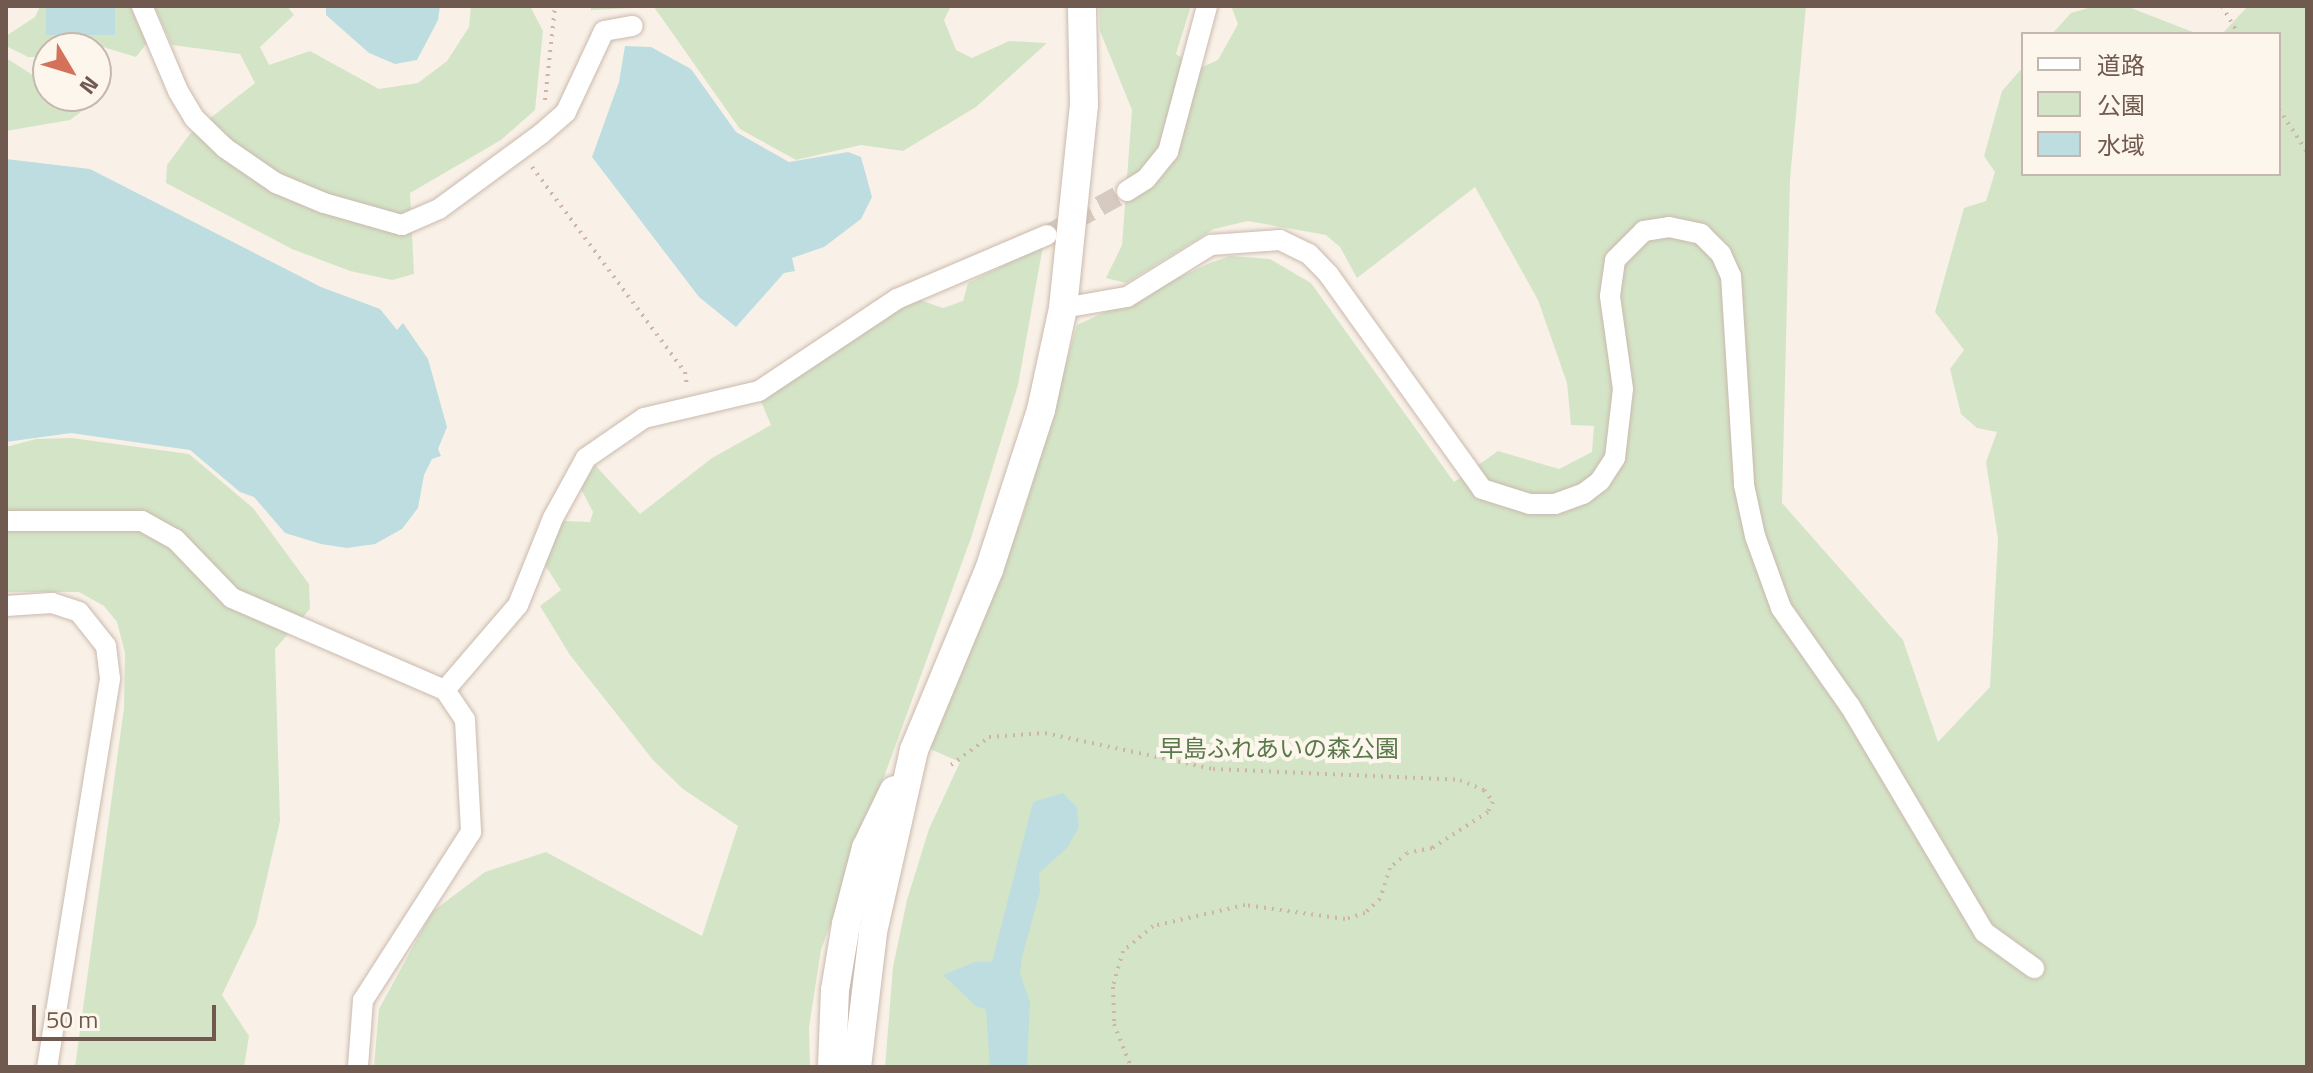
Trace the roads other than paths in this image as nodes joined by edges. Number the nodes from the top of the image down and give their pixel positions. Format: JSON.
{"nodes":[{"id":1,"x":142,"y":6,"type":"edge"},
{"id":2,"x":1082,"y":6,"type":"edge"},
{"id":3,"x":1207,"y":6,"type":"edge"},
{"id":4,"x":633,"y":26,"type":"dead end"},
{"id":5,"x":1127,"y":191,"type":"tunnel mouth"},
{"id":6,"x":1047,"y":235,"type":"tunnel mouth"},
{"id":7,"x":1063,"y":308,"type":"junction"},
{"id":8,"x":6,"y":521,"type":"edge"},
{"id":9,"x":6,"y":606,"type":"edge"},
{"id":10,"x":445,"y":690,"type":"junction"},
{"id":11,"x":914,"y":750,"type":"junction"},
{"id":12,"x":2034,"y":968,"type":"dead end"},
{"id":13,"x":47,"y":1067,"type":"edge"},
{"id":14,"x":358,"y":1067,"type":"edge"},
{"id":15,"x":832,"y":1067,"type":"edge"},
{"id":16,"x":857,"y":1067,"type":"edge"}],
"edges":[{"from":1,"to":4,"type":"street"},
{"from":2,"to":7,"type":"street"},
{"from":3,"to":5,"type":"street"},
{"from":6,"to":10,"type":"street"},
{"from":7,"to":11,"type":"street"},
{"from":7,"to":12,"type":"street"},
{"from":8,"to":10,"type":"street"},
{"from":9,"to":13,"type":"street"},
{"from":10,"to":14,"type":"street"},
{"from":11,"to":15,"type":"street"},
{"from":11,"to":16,"type":"street"}]}
